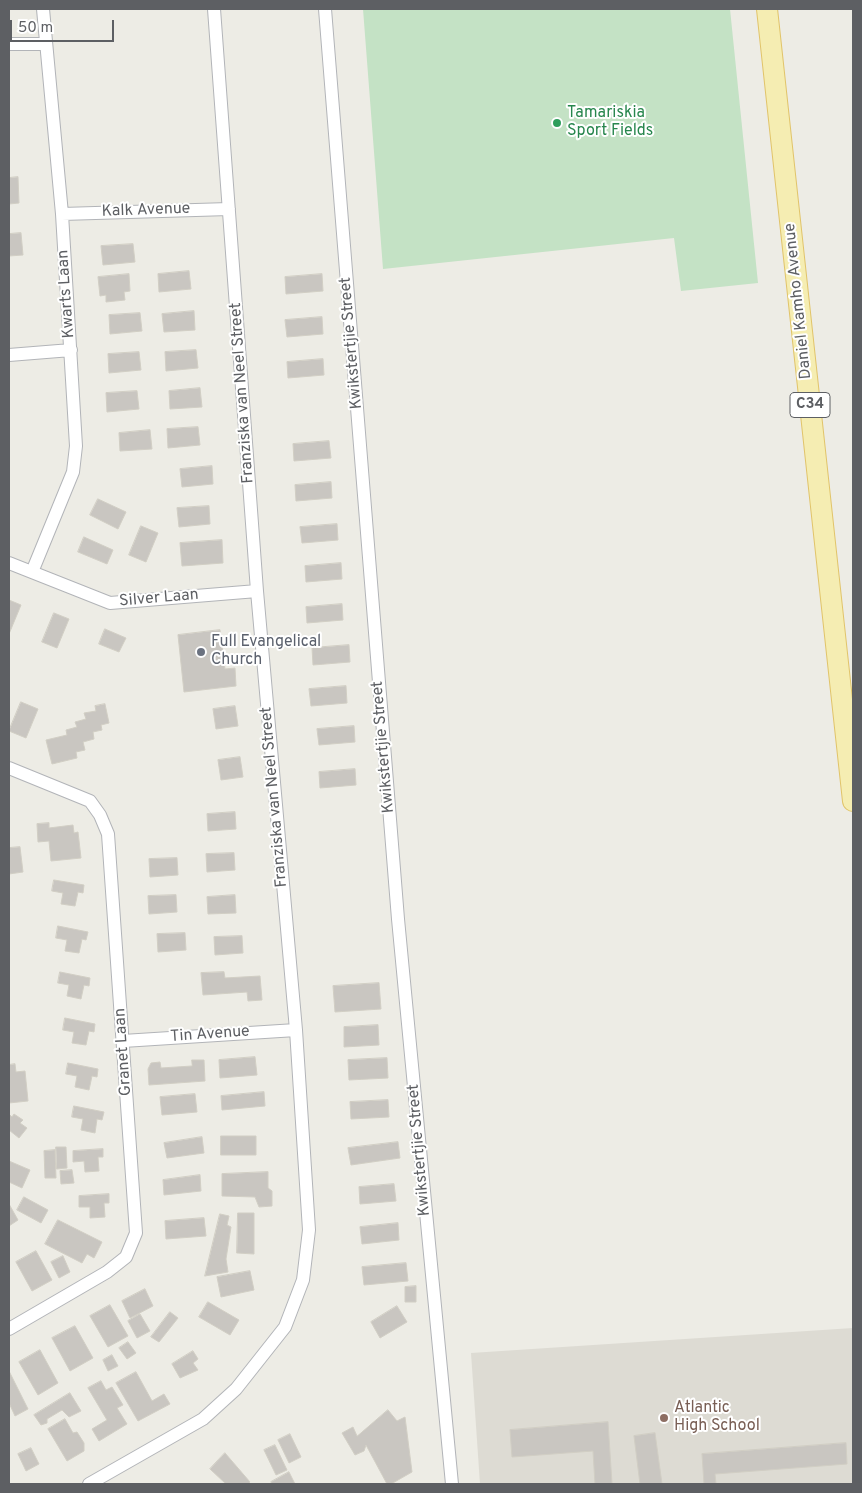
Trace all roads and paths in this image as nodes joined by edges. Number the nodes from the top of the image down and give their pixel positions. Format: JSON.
{"nodes":[{"id":1,"x":43,"y":9,"type":"edge"},
{"id":2,"x":214,"y":9,"type":"edge"},
{"id":3,"x":325,"y":9,"type":"edge"},
{"id":4,"x":768,"y":9,"type":"edge"},
{"id":5,"x":9,"y":44,"type":"edge"},
{"id":6,"x":46,"y":44,"type":"junction"},
{"id":7,"x":230,"y":209,"type":"junction"},
{"id":8,"x":62,"y":214,"type":"junction"},
{"id":9,"x":71,"y":350,"type":"junction"},
{"id":10,"x":9,"y":355,"type":"edge"},
{"id":11,"x":9,"y":563,"type":"edge"},
{"id":12,"x":32,"y":572,"type":"junction"},
{"id":13,"x":257,"y":591,"type":"junction"},
{"id":14,"x":9,"y":768,"type":"edge"},
{"id":15,"x":853,"y":801,"type":"edge"},
{"id":16,"x":296,"y":1030,"type":"junction"},
{"id":17,"x":124,"y":1040,"type":"junction"},
{"id":18,"x":9,"y":1329,"type":"edge"},
{"id":19,"x":89,"y":1484,"type":"edge"},
{"id":20,"x":452,"y":1484,"type":"edge"}],
"edges":[{"from":1,"to":6,"type":"street","name":"Kwarts Laan"},
{"from":2,"to":7,"type":"street","name":"Franziska van Neel Street"},
{"from":3,"to":20,"type":"street","name":"Kwikstertjie Street"},
{"from":4,"to":15,"type":"main road","name":"Daniel Kamho Avenue","number":"C34"},
{"from":5,"to":6,"type":"street"},
{"from":6,"to":8,"type":"street","name":"Kwarts Laan"},
{"from":7,"to":8,"type":"street","name":"Kalk Avenue"},
{"from":7,"to":13,"type":"street","name":"Franziska van Neel Street"},
{"from":8,"to":9,"type":"street","name":"Kwarts Laan"},
{"from":9,"to":10,"type":"street"},
{"from":9,"to":12,"type":"street","name":"Kwarts Laan"},
{"from":11,"to":12,"type":"street","name":"Silver Laan"},
{"from":12,"to":13,"type":"street","name":"Silver Laan"},
{"from":13,"to":16,"type":"street","name":"Franziska van Neel Street"},
{"from":14,"to":17,"type":"street","name":"Granet Laan"},
{"from":16,"to":17,"type":"street","name":"Tin Avenue"},
{"from":16,"to":19,"type":"street","name":"Franziska van Neel Street"},
{"from":17,"to":18,"type":"street","name":"Granet Laan"}]}
